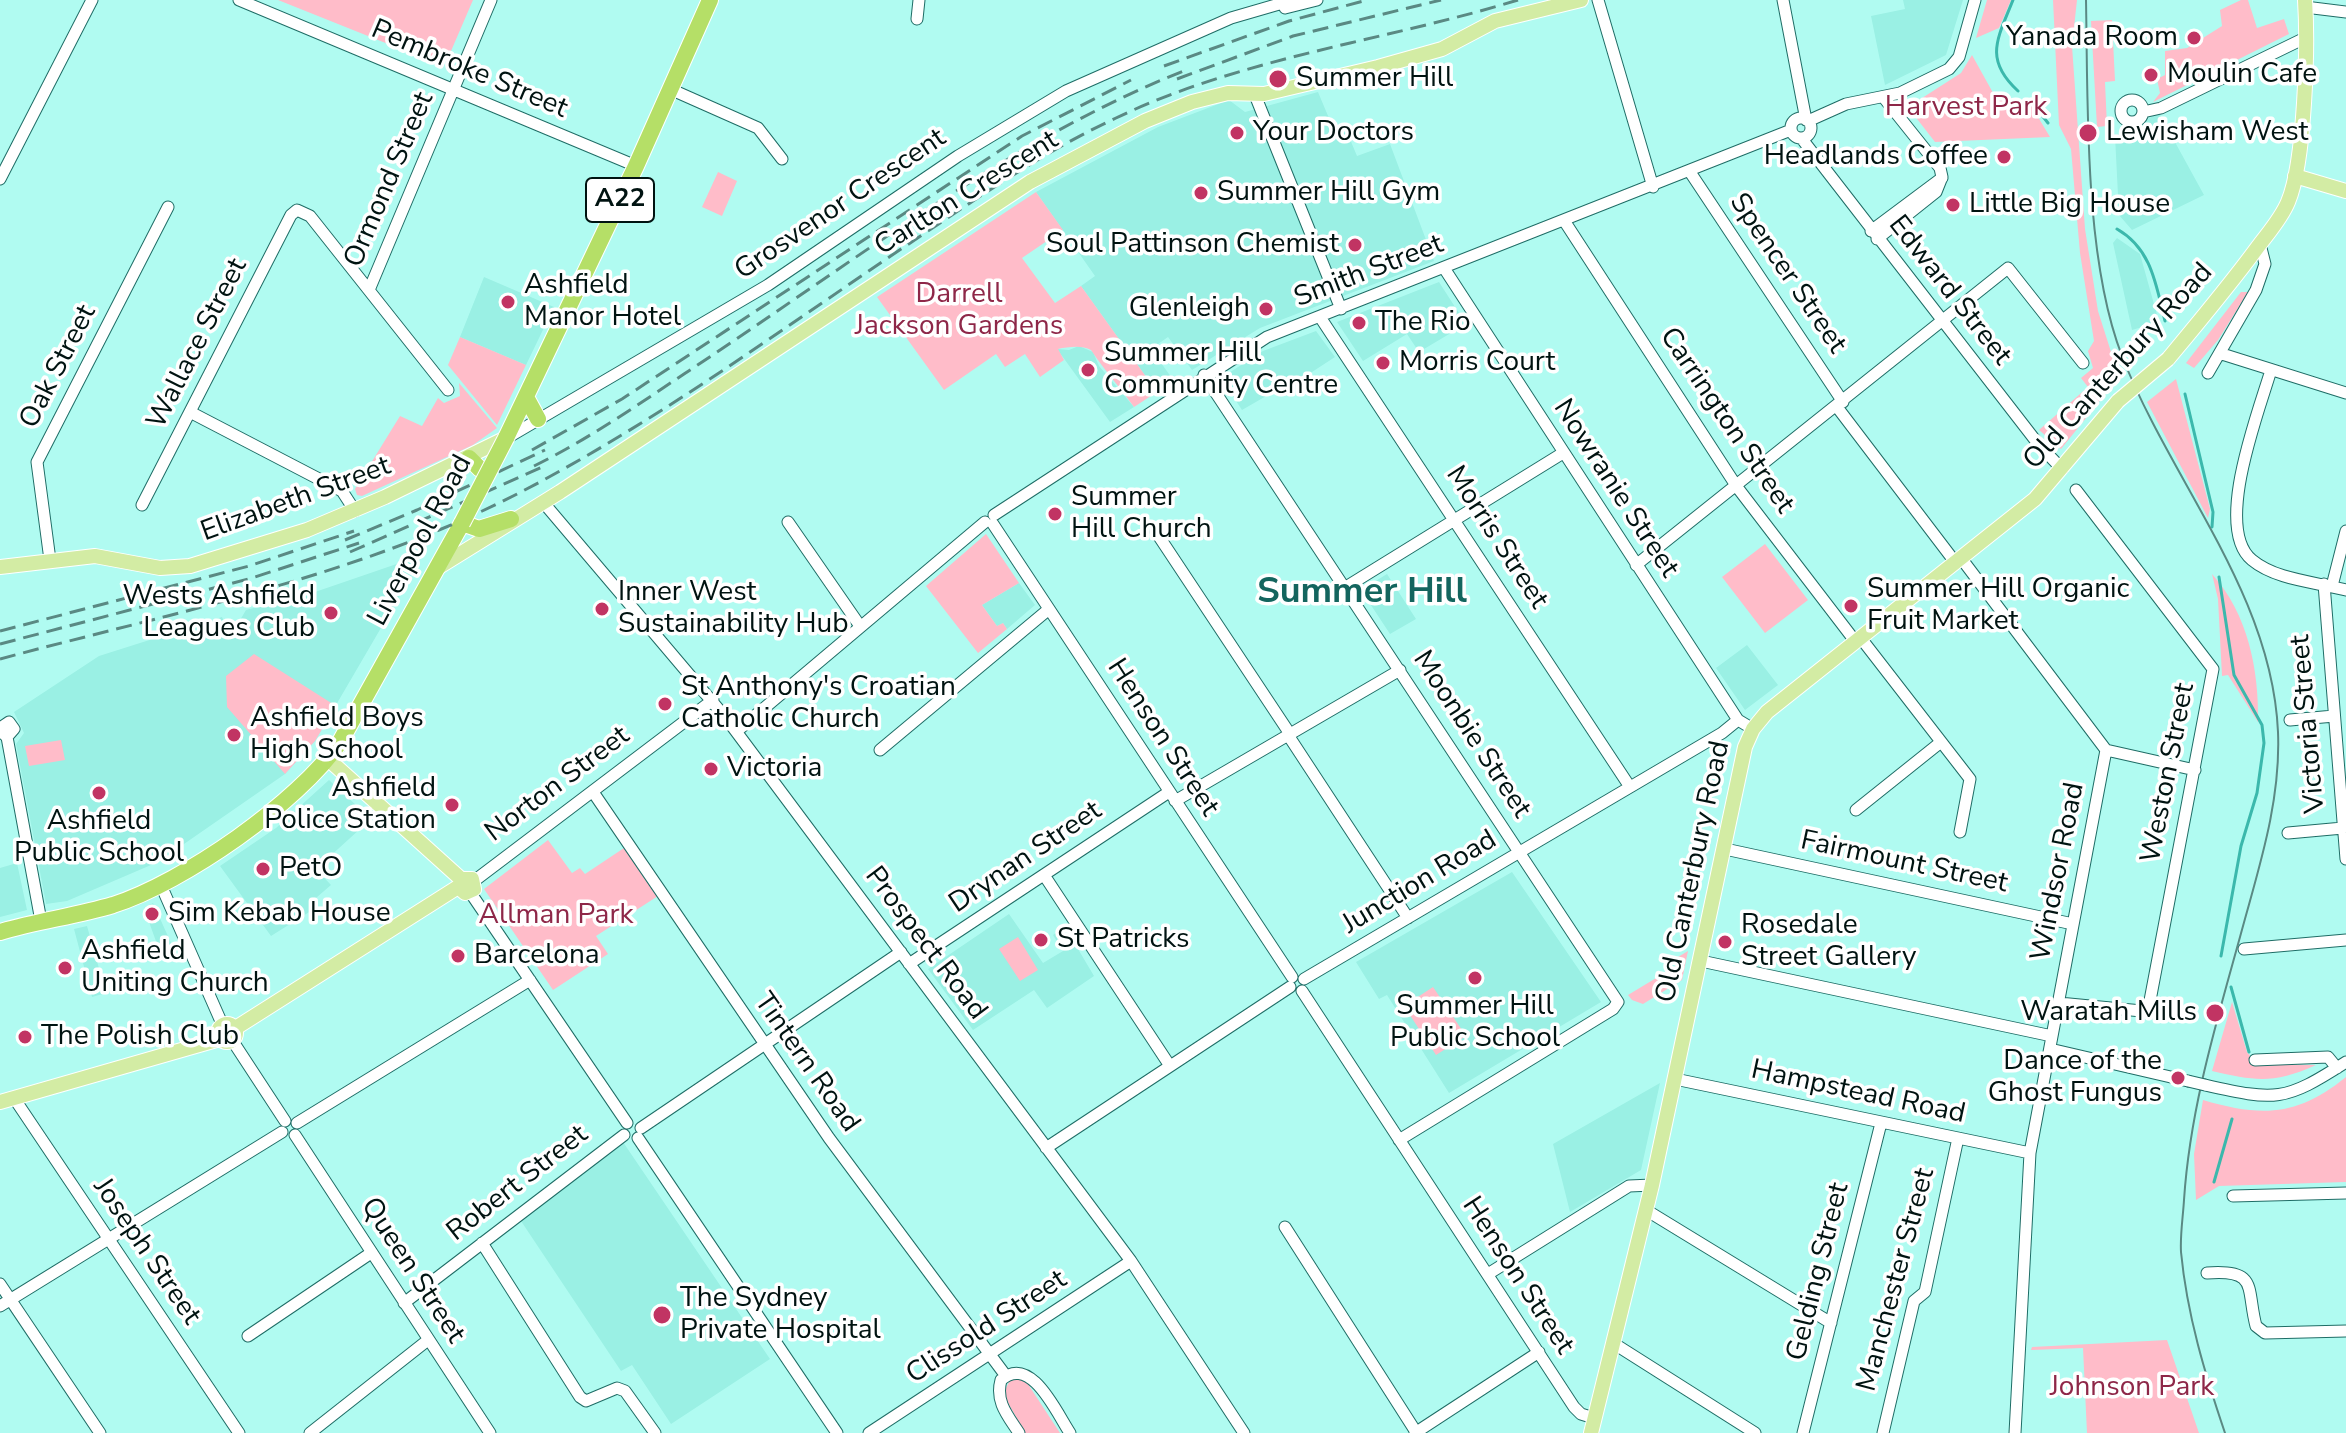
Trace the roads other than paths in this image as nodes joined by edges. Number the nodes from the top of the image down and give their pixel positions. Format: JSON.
{"nodes":[{"id":1,"x":92,"y":0,"type":"edge"},
{"id":2,"x":239,"y":0,"type":"edge"},
{"id":3,"x":491,"y":0,"type":"edge"},
{"id":4,"x":710,"y":0,"type":"edge"},
{"id":5,"x":919,"y":0,"type":"edge"},
{"id":6,"x":1317,"y":0,"type":"edge"},
{"id":7,"x":1581,"y":0,"type":"edge"},
{"id":8,"x":1598,"y":0,"type":"edge"},
{"id":9,"x":1783,"y":0,"type":"edge"},
{"id":10,"x":1975,"y":0,"type":"edge"},
{"id":11,"x":1281,"y":3,"type":"edge"},
{"id":12,"x":2305,"y":4,"type":"edge"},
{"id":13,"x":2346,"y":12,"type":"edge"},
{"id":14,"x":917,"y":19,"type":"dead end"},
{"id":15,"x":2307,"y":37,"type":"junction"},
{"id":16,"x":454,"y":89,"type":"junction"},
{"id":17,"x":670,"y":89,"type":"junction"},
{"id":18,"x":1255,"y":95,"type":"junction"},
{"id":19,"x":1884,"y":98,"type":"junction"},
{"id":20,"x":2143,"y":112,"type":"dead end"},
{"id":21,"x":1807,"y":120,"type":"junction"},
{"id":22,"x":1791,"y":130,"type":"junction"},
{"id":23,"x":1802,"y":139,"type":"junction"},
{"id":24,"x":782,"y":159,"type":"dead end"},
{"id":25,"x":636,"y":166,"type":"junction"},
{"id":26,"x":1690,"y":172,"type":"junction"},
{"id":27,"x":2295,"y":176,"type":"junction"},
{"id":28,"x":0,"y":179,"type":"edge"},
{"id":29,"x":1653,"y":187,"type":"junction"},
{"id":30,"x":2346,"y":191,"type":"edge"},
{"id":31,"x":168,"y":207,"type":"dead end"},
{"id":32,"x":1565,"y":222,"type":"junction"},
{"id":33,"x":1874,"y":235,"type":"junction"},
{"id":34,"x":2260,"y":244,"type":"junction"},
{"id":35,"x":1444,"y":268,"type":"junction"},
{"id":36,"x":369,"y":290,"type":"junction"},
{"id":37,"x":1341,"y":309,"type":"junction"},
{"id":38,"x":1320,"y":317,"type":"junction"},
{"id":39,"x":1943,"y":321,"type":"junction"},
{"id":40,"x":2222,"y":354,"type":"junction"},
{"id":41,"x":2083,"y":363,"type":"dead end"},
{"id":42,"x":2271,"y":370,"type":"junction"},
{"id":43,"x":2208,"y":373,"type":"dead end"},
{"id":44,"x":1204,"y":375,"type":"junction"},
{"id":45,"x":448,"y":390,"type":"dead end"},
{"id":46,"x":2346,"y":393,"type":"edge"},
{"id":47,"x":526,"y":397,"type":"junction"},
{"id":48,"x":1840,"y":404,"type":"junction"},
{"id":49,"x":190,"y":412,"type":"junction"},
{"id":50,"x":538,"y":419,"type":"junction"},
{"id":51,"x":506,"y":438,"type":"junction"},
{"id":52,"x":1563,"y":453,"type":"junction"},
{"id":53,"x":479,"y":468,"type":"junction"},
{"id":54,"x":2062,"y":469,"type":"junction"},
{"id":55,"x":1737,"y":487,"type":"junction"},
{"id":56,"x":2076,"y":490,"type":"dead end"},
{"id":57,"x":543,"y":502,"type":"junction"},
{"id":58,"x":142,"y":505,"type":"dead end"},
{"id":59,"x":355,"y":511,"type":"junction"},
{"id":60,"x":511,"y":519,"type":"junction"},
{"id":61,"x":991,"y":520,"type":"junction"},
{"id":62,"x":1455,"y":520,"type":"junction"},
{"id":63,"x":788,"y":522,"type":"dead end"},
{"id":64,"x":462,"y":523,"type":"junction"},
{"id":65,"x":2346,"y":531,"type":"edge"},
{"id":66,"x":1156,"y":532,"type":"dead end"},
{"id":67,"x":50,"y":560,"type":"junction"},
{"id":68,"x":1958,"y":560,"type":"junction"},
{"id":69,"x":1636,"y":565,"type":"junction"},
{"id":70,"x":0,"y":567,"type":"edge"},
{"id":71,"x":439,"y":567,"type":"junction"},
{"id":72,"x":2328,"y":585,"type":"junction"},
{"id":73,"x":1346,"y":587,"type":"junction"},
{"id":74,"x":2346,"y":590,"type":"edge"},
{"id":75,"x":1049,"y":609,"type":"junction"},
{"id":76,"x":860,"y":626,"type":"junction"},
{"id":77,"x":1858,"y":639,"type":"junction"},
{"id":78,"x":1400,"y":670,"type":"junction"},
{"id":79,"x":713,"y":700,"type":"junction"},
{"id":80,"x":2334,"y":716,"type":"junction"},
{"id":81,"x":1738,"y":720,"type":"junction"},
{"id":82,"x":2290,"y":720,"type":"dead end"},
{"id":83,"x":1753,"y":729,"type":"junction"},
{"id":84,"x":737,"y":731,"type":"junction"},
{"id":85,"x":1725,"y":731,"type":"junction"},
{"id":86,"x":2,"y":732,"type":"edge"},
{"id":87,"x":1289,"y":735,"type":"junction"},
{"id":88,"x":1941,"y":742,"type":"junction"},
{"id":89,"x":880,"y":750,"type":"dead end"},
{"id":90,"x":2106,"y":750,"type":"junction"},
{"id":91,"x":328,"y":759,"type":"junction"},
{"id":92,"x":2195,"y":770,"type":"junction"},
{"id":93,"x":1630,"y":787,"type":"junction"},
{"id":94,"x":593,"y":792,"type":"junction"},
{"id":95,"x":1172,"y":797,"type":"junction"},
{"id":96,"x":1856,"y":810,"type":"dead end"},
{"id":97,"x":2343,"y":828,"type":"junction"},
{"id":98,"x":1960,"y":832,"type":"dead end"},
{"id":99,"x":2288,"y":833,"type":"dead end"},
{"id":100,"x":1725,"y":849,"type":"junction"},
{"id":101,"x":1519,"y":852,"type":"junction"},
{"id":102,"x":2346,"y":859,"type":"edge"},
{"id":103,"x":1044,"y":875,"type":"junction"},
{"id":104,"x":160,"y":883,"type":"junction"},
{"id":105,"x":466,"y":885,"type":"junction"},
{"id":106,"x":1408,"y":918,"type":"junction"},
{"id":107,"x":41,"y":921,"type":"junction"},
{"id":108,"x":2073,"y":924,"type":"junction"},
{"id":109,"x":0,"y":932,"type":"edge"},
{"id":110,"x":2346,"y":940,"type":"edge"},
{"id":111,"x":2244,"y":949,"type":"dead end"},
{"id":112,"x":901,"y":952,"type":"junction"},
{"id":113,"x":1701,"y":961,"type":"junction"},
{"id":114,"x":909,"y":964,"type":"junction"},
{"id":115,"x":530,"y":980,"type":"junction"},
{"id":116,"x":1297,"y":984,"type":"junction"},
{"id":117,"x":2059,"y":1003,"type":"junction"},
{"id":118,"x":2148,"y":1011,"type":"junction"},
{"id":119,"x":2183,"y":1015,"type":"dead end"},
{"id":120,"x":227,"y":1033,"type":"junction"},
{"id":121,"x":2052,"y":1036,"type":"junction"},
{"id":122,"x":764,"y":1044,"type":"junction"},
{"id":123,"x":2050,"y":1049,"type":"junction"},
{"id":124,"x":2255,"y":1060,"type":"dead end"},
{"id":125,"x":2341,"y":1065,"type":"edge"},
{"id":126,"x":1170,"y":1066,"type":"junction"},
{"id":127,"x":1675,"y":1079,"type":"junction"},
{"id":128,"x":7,"y":1100,"type":"edge"},
{"id":129,"x":1881,"y":1123,"type":"junction"},
{"id":130,"x":290,"y":1128,"type":"junction"},
{"id":131,"x":625,"y":1129,"type":"junction"},
{"id":132,"x":639,"y":1133,"type":"junction"},
{"id":133,"x":1958,"y":1138,"type":"junction"},
{"id":134,"x":1399,"y":1140,"type":"junction"},
{"id":135,"x":1046,"y":1148,"type":"junction"},
{"id":136,"x":2030,"y":1153,"type":"junction"},
{"id":137,"x":1652,"y":1185,"type":"junction"},
{"id":138,"x":2346,"y":1193,"type":"edge"},
{"id":139,"x":2233,"y":1196,"type":"dead end"},
{"id":140,"x":1646,"y":1210,"type":"junction"},
{"id":141,"x":1285,"y":1227,"type":"dead end"},
{"id":142,"x":108,"y":1239,"type":"junction"},
{"id":143,"x":482,"y":1243,"type":"junction"},
{"id":144,"x":371,"y":1253,"type":"junction"},
{"id":145,"x":1131,"y":1261,"type":"junction"},
{"id":146,"x":2207,"y":1273,"type":"dead end"},
{"id":147,"x":1488,"y":1274,"type":"junction"},
{"id":148,"x":0,"y":1284,"type":"edge"},
{"id":149,"x":5,"y":1303,"type":"edge"},
{"id":150,"x":404,"y":1303,"type":"junction"},
{"id":151,"x":1831,"y":1323,"type":"junction"},
{"id":152,"x":2346,"y":1331,"type":"edge"},
{"id":153,"x":248,"y":1336,"type":"dead end"},
{"id":154,"x":428,"y":1340,"type":"junction"},
{"id":155,"x":1613,"y":1343,"type":"junction"},
{"id":156,"x":1539,"y":1352,"type":"junction"},
{"id":157,"x":991,"y":1354,"type":"junction"},
{"id":158,"x":1006,"y":1376,"type":"junction"},
{"id":159,"x":1592,"y":1426,"type":"edge"},
{"id":160,"x":100,"y":1433,"type":"edge"},
{"id":161,"x":239,"y":1433,"type":"edge"},
{"id":162,"x":310,"y":1433,"type":"edge"},
{"id":163,"x":490,"y":1433,"type":"edge"},
{"id":164,"x":655,"y":1433,"type":"edge"},
{"id":165,"x":837,"y":1433,"type":"edge"},
{"id":166,"x":869,"y":1433,"type":"edge"},
{"id":167,"x":1019,"y":1433,"type":"edge"},
{"id":168,"x":1070,"y":1433,"type":"edge"},
{"id":169,"x":1244,"y":1433,"type":"edge"},
{"id":170,"x":1416,"y":1433,"type":"edge"},
{"id":171,"x":1755,"y":1433,"type":"edge"},
{"id":172,"x":1803,"y":1433,"type":"edge"},
{"id":173,"x":1883,"y":1433,"type":"edge"},
{"id":174,"x":2015,"y":1433,"type":"edge"}],
"edges":[{"from":1,"to":28,"type":"street"},
{"from":2,"to":16,"type":"street","name":"Pembroke Street"},
{"from":3,"to":16,"type":"street","name":"Ormond Street"},
{"from":4,"to":17,"type":"highway","name":"Liverpool Road","number":"A22"},
{"from":5,"to":14,"type":"street"},
{"from":6,"to":11,"type":"street","name":"Grosvenor Crescent"},
{"from":7,"to":18,"type":"main road","name":"Carlton Crescent"},
{"from":8,"to":29,"type":"street"},
{"from":9,"to":21,"type":"street"},
{"from":10,"to":19,"type":"street"},
{"from":11,"to":50,"type":"street","name":"Grosvenor Crescent"},
{"from":12,"to":13,"type":"street"},
{"from":12,"to":15,"type":"main road","name":"Old Canterbury Road"},
{"from":15,"to":20,"type":"street"},
{"from":15,"to":27,"type":"main road","name":"Old Canterbury Road"},
{"from":16,"to":25,"type":"street","name":"Pembroke Street"},
{"from":16,"to":36,"type":"street","name":"Ormond Street"},
{"from":17,"to":24,"type":"street"},
{"from":17,"to":25,"type":"highway","name":"Liverpool Road","number":"A22"},
{"from":18,"to":37,"type":"street"},
{"from":18,"to":57,"type":"main road","name":"Carlton Crescent"},
{"from":19,"to":21,"type":"street"},
{"from":19,"to":33,"type":"street"},
{"from":21,"to":22,"type":"street"},
{"from":21,"to":23,"type":"street"},
{"from":22,"to":23,"type":"street"},
{"from":22,"to":26,"type":"street","name":"Smith Street"},
{"from":23,"to":33,"type":"street","name":"Edward Street"},
{"from":25,"to":47,"type":"highway","name":"Liverpool Road","number":"A22"},
{"from":26,"to":29,"type":"street","name":"Smith Street"},
{"from":26,"to":48,"type":"street","name":"Spencer Street"},
{"from":27,"to":30,"type":"main road"},
{"from":27,"to":34,"type":"main road","name":"Old Canterbury Road"},
{"from":29,"to":32,"type":"street","name":"Smith Street"},
{"from":31,"to":67,"type":"street","name":"Oak Street"},
{"from":32,"to":35,"type":"street","name":"Smith Street"},
{"from":32,"to":55,"type":"street","name":"Carrington Street"},
{"from":33,"to":39,"type":"street","name":"Edward Street"},
{"from":34,"to":40,"type":"street","name":"Old Canterbury Road"},
{"from":34,"to":54,"type":"main road","name":"Old Canterbury Road","bridge":true},
{"from":35,"to":37,"type":"street","name":"Smith Street"},
{"from":35,"to":52,"type":"street","name":"Nowranie Street"},
{"from":36,"to":45,"type":"street"},
{"from":36,"to":49,"type":"street","name":"Wallace Street"},
{"from":37,"to":38,"type":"street","name":"Smith Street"},
{"from":38,"to":44,"type":"street","name":"Smith Street"},
{"from":38,"to":62,"type":"street","name":"Morris Street"},
{"from":39,"to":41,"type":"street"},
{"from":39,"to":48,"type":"street"},
{"from":39,"to":54,"type":"street","name":"Edward Street"},
{"from":40,"to":42,"type":"street"},
{"from":40,"to":43,"type":"street","name":"Old Canterbury Road"},
{"from":42,"to":46,"type":"street"},
{"from":42,"to":72,"type":"street"},
{"from":44,"to":61,"type":"street","name":"Smith Street"},
{"from":44,"to":73,"type":"street","name":"Moonbie Street"},
{"from":47,"to":50,"type":"highway"},
{"from":47,"to":51,"type":"highway","name":"Liverpool Road","number":"A22"},
{"from":48,"to":55,"type":"street"},
{"from":48,"to":68,"type":"street","name":"Spencer Street"},
{"from":49,"to":58,"type":"street","name":"Wallace Street"},
{"from":49,"to":59,"type":"street"},
{"from":50,"to":51,"type":"street","name":"Grosvenor Crescent"},
{"from":51,"to":53,"type":"highway","name":"Liverpool Road","number":"A22","bridge":true},
{"from":51,"to":53,"type":"main road","name":"Elizabeth Street"},
{"from":52,"to":62,"type":"street"},
{"from":52,"to":69,"type":"street","name":"Nowranie Street"},
{"from":53,"to":59,"type":"main road","name":"Elizabeth Street"},
{"from":53,"to":64,"type":"highway","name":"Liverpool Road","number":"A22","bridge":true},
{"from":54,"to":68,"type":"main road","name":"Old Canterbury Road"},
{"from":55,"to":69,"type":"street"},
{"from":55,"to":77,"type":"street","name":"Carrington Street"},
{"from":56,"to":92,"type":"street","name":"Weston Street"},
{"from":57,"to":60,"type":"main road","name":"Carlton Crescent"},
{"from":57,"to":79,"type":"street","name":"Prospect Road"},
{"from":59,"to":67,"type":"main road","name":"Elizabeth Street"},
{"from":60,"to":64,"type":"highway"},
{"from":60,"to":71,"type":"main road","name":"Carlton Crescent"},
{"from":61,"to":75,"type":"street","name":"Henson Street"},
{"from":61,"to":76,"type":"street","name":"Smith Street"},
{"from":62,"to":73,"type":"street"},
{"from":62,"to":93,"type":"street","name":"Morris Street"},
{"from":63,"to":76,"type":"street"},
{"from":64,"to":71,"type":"highway","name":"Liverpool Road","number":"A22"},
{"from":65,"to":72,"type":"street","name":"Victoria Street"},
{"from":66,"to":87,"type":"street"},
{"from":67,"to":70,"type":"main road","name":"Elizabeth Street"},
{"from":68,"to":77,"type":"main road","name":"Old Canterbury Road"},
{"from":68,"to":90,"type":"street","name":"Windsor Road"},
{"from":69,"to":81,"type":"street","name":"Nowranie Street"},
{"from":71,"to":91,"type":"highway","name":"Liverpool Road","number":"A22"},
{"from":72,"to":74,"type":"street"},
{"from":72,"to":80,"type":"street","name":"Victoria Street"},
{"from":73,"to":78,"type":"street","name":"Moonbie Street"},
{"from":75,"to":89,"type":"street"},
{"from":75,"to":95,"type":"street","name":"Henson Street"},
{"from":76,"to":84,"type":"street","name":"Smith Street"},
{"from":77,"to":83,"type":"main road","name":"Old Canterbury Road"},
{"from":77,"to":88,"type":"street","name":"Carrington Street"},
{"from":78,"to":87,"type":"street","name":"Drynan Street"},
{"from":78,"to":101,"type":"street","name":"Moonbie Street"},
{"from":79,"to":84,"type":"street","name":"Prospect Road"},
{"from":79,"to":94,"type":"street","name":"Norton Street"},
{"from":80,"to":82,"type":"street"},
{"from":80,"to":97,"type":"street","name":"Victoria Street"},
{"from":81,"to":83,"type":"street","name":"Nowranie Street"},
{"from":81,"to":85,"type":"street","name":"Junction Road"},
{"from":83,"to":85,"type":"street","name":"Junction Road"},
{"from":83,"to":100,"type":"main road","name":"Old Canterbury Road"},
{"from":84,"to":112,"type":"street","name":"Prospect Road"},
{"from":85,"to":93,"type":"street","name":"Junction Road"},
{"from":86,"to":107,"type":"street"},
{"from":87,"to":95,"type":"street","name":"Drynan Street"},
{"from":87,"to":106,"type":"street"},
{"from":88,"to":96,"type":"street"},
{"from":88,"to":98,"type":"street","name":"Carrington Street"},
{"from":90,"to":92,"type":"street"},
{"from":90,"to":108,"type":"street","name":"Windsor Road"},
{"from":91,"to":104,"type":"highway","name":"Liverpool Road","number":"A22"},
{"from":91,"to":105,"type":"main road"},
{"from":92,"to":118,"type":"street","name":"Weston Street"},
{"from":93,"to":101,"type":"street","name":"Junction Road"},
{"from":94,"to":105,"type":"street","name":"Norton Street"},
{"from":94,"to":122,"type":"street","name":"Tintern Road"},
{"from":95,"to":103,"type":"street","name":"Drynan Street"},
{"from":95,"to":116,"type":"street","name":"Henson Street"},
{"from":97,"to":99,"type":"street"},
{"from":97,"to":102,"type":"street","name":"Victoria Street"},
{"from":100,"to":108,"type":"street","name":"Fairmount Street"},
{"from":100,"to":113,"type":"main road","name":"Old Canterbury Road"},
{"from":101,"to":106,"type":"street","name":"Junction Road"},
{"from":101,"to":134,"type":"street","name":"Moonbie Street"},
{"from":103,"to":114,"type":"street","name":"Drynan Street"},
{"from":103,"to":126,"type":"street"},
{"from":104,"to":107,"type":"highway","name":"Liverpool Road","number":"A22"},
{"from":104,"to":120,"type":"street","name":"Queen Street"},
{"from":105,"to":115,"type":"street"},
{"from":105,"to":120,"type":"main road","name":"Norton Street"},
{"from":106,"to":116,"type":"street","name":"Junction Road"},
{"from":107,"to":109,"type":"highway","name":"Liverpool Road","number":"A22"},
{"from":108,"to":117,"type":"street","name":"Windsor Road"},
{"from":110,"to":111,"type":"street"},
{"from":112,"to":114,"type":"street","name":"Prospect Road"},
{"from":112,"to":122,"type":"street"},
{"from":113,"to":121,"type":"street"},
{"from":113,"to":127,"type":"main road","name":"Old Canterbury Road"},
{"from":114,"to":135,"type":"street","name":"Prospect Road"},
{"from":115,"to":130,"type":"street"},
{"from":115,"to":131,"type":"street"},
{"from":116,"to":126,"type":"street","name":"Junction Road"},
{"from":116,"to":134,"type":"street","name":"Henson Street"},
{"from":117,"to":118,"type":"street"},
{"from":117,"to":121,"type":"street","name":"Windsor Road"},
{"from":118,"to":119,"type":"street"},
{"from":120,"to":128,"type":"main road","name":"Norton Street"},
{"from":120,"to":130,"type":"street","name":"Queen Street"},
{"from":121,"to":123,"type":"street","name":"Windsor Road"},
{"from":122,"to":132,"type":"street"},
{"from":122,"to":157,"type":"street","name":"Tintern Road"},
{"from":123,"to":125,"type":"street","bridge":true},
{"from":123,"to":136,"type":"street","name":"Windsor Road"},
{"from":124,"to":125,"type":"street"},
{"from":126,"to":135,"type":"street","name":"Junction Road"},
{"from":127,"to":129,"type":"street","name":"Hampstead Road"},
{"from":127,"to":137,"type":"main road","name":"Old Canterbury Road"},
{"from":128,"to":142,"type":"street","name":"Joseph Street"},
{"from":129,"to":133,"type":"street","name":"Hampstead Road"},
{"from":129,"to":151,"type":"street","name":"Gelding Street"},
{"from":130,"to":142,"type":"street"},
{"from":130,"to":144,"type":"street","name":"Queen Street"},
{"from":131,"to":132,"type":"street"},
{"from":131,"to":143,"type":"street","name":"Robert Street"},
{"from":132,"to":165,"type":"street"},
{"from":133,"to":136,"type":"street","name":"Hampstead Road"},
{"from":133,"to":173,"type":"street","name":"Manchester Street"},
{"from":134,"to":147,"type":"street","name":"Henson Street"},
{"from":135,"to":145,"type":"street","name":"Prospect Road"},
{"from":136,"to":174,"type":"street","name":"Windsor Road"},
{"from":137,"to":140,"type":"main road","name":"Old Canterbury Road"},
{"from":137,"to":147,"type":"street"},
{"from":138,"to":139,"type":"street"},
{"from":140,"to":151,"type":"street"},
{"from":140,"to":155,"type":"main road","name":"Old Canterbury Road"},
{"from":141,"to":170,"type":"street"},
{"from":142,"to":149,"type":"street"},
{"from":142,"to":161,"type":"street","name":"Joseph Street"},
{"from":143,"to":150,"type":"street","name":"Robert Street"},
{"from":143,"to":164,"type":"street"},
{"from":144,"to":150,"type":"street","name":"Queen Street"},
{"from":144,"to":153,"type":"street"},
{"from":145,"to":157,"type":"street","name":"Clissold Street"},
{"from":145,"to":169,"type":"street","name":"Prospect Road"},
{"from":146,"to":152,"type":"street"},
{"from":147,"to":156,"type":"street","name":"Henson Street"},
{"from":148,"to":149,"type":"street"},
{"from":149,"to":160,"type":"street"},
{"from":150,"to":154,"type":"street","name":"Queen Street"},
{"from":151,"to":172,"type":"street","name":"Gelding Street"},
{"from":154,"to":162,"type":"street"},
{"from":154,"to":163,"type":"street","name":"Queen Street"},
{"from":155,"to":159,"type":"main road","name":"Old Canterbury Road"},
{"from":155,"to":171,"type":"street"},
{"from":156,"to":159,"type":"street","name":"Henson Street"},
{"from":156,"to":170,"type":"street"},
{"from":157,"to":158,"type":"street","name":"Tintern Road"},
{"from":157,"to":166,"type":"street","name":"Clissold Street"},
{"from":158,"to":167,"type":"street"},
{"from":158,"to":168,"type":"street"}]}
